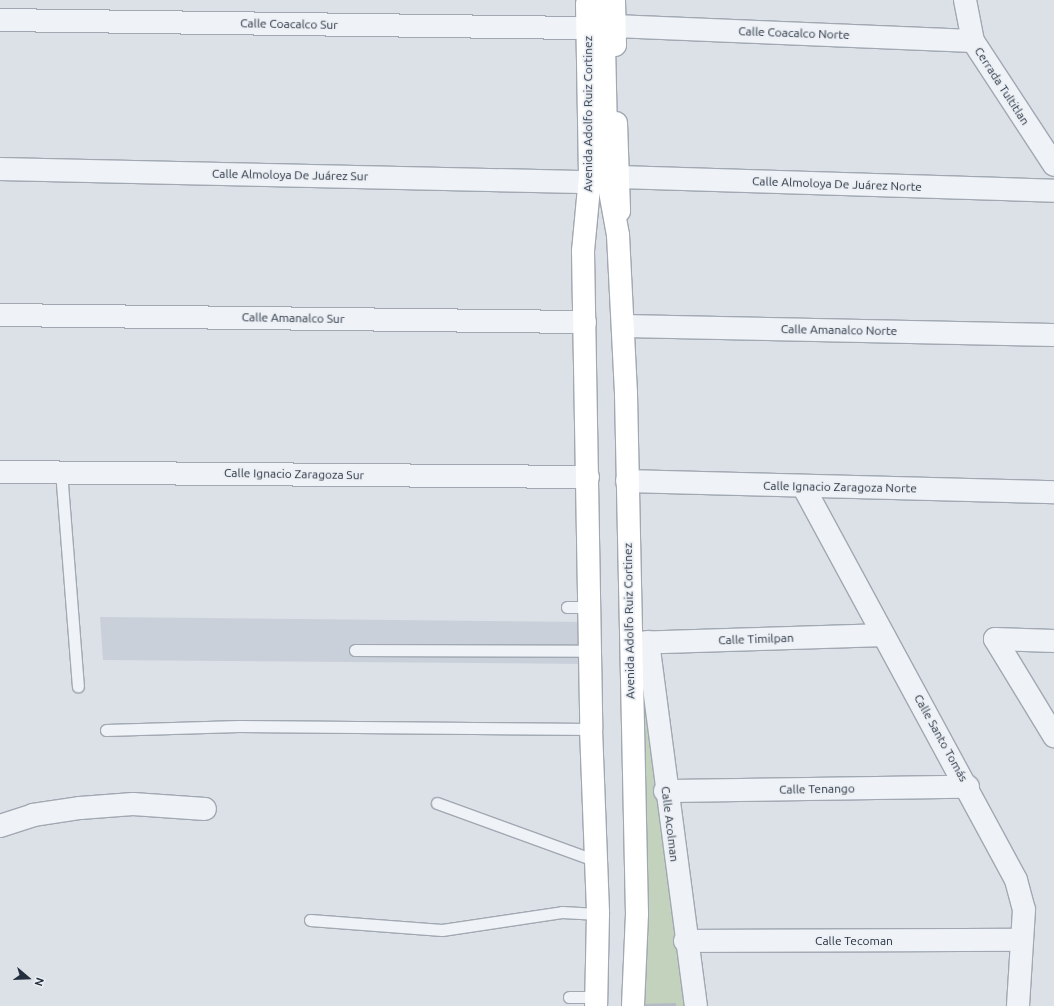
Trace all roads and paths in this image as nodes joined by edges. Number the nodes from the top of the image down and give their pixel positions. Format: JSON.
{"nodes":[{"id":1,"x":577,"y":0,"type":"edge"},
{"id":2,"x":587,"y":0,"type":"edge"},
{"id":3,"x":602,"y":0,"type":"edge"},
{"id":4,"x":614,"y":0,"type":"edge"},
{"id":5,"x":965,"y":0,"type":"edge"},
{"id":6,"x":0,"y":20,"type":"edge"},
{"id":7,"x":614,"y":26,"type":"junction"},
{"id":8,"x":577,"y":28,"type":"junction"},
{"id":9,"x":973,"y":41,"type":"junction"},
{"id":10,"x":1054,"y":166,"type":"edge"},
{"id":11,"x":0,"y":169,"type":"edge"},
{"id":12,"x":599,"y":178,"type":"junction"},
{"id":13,"x":1054,"y":191,"type":"edge"},
{"id":14,"x":0,"y":315,"type":"edge"},
{"id":15,"x":585,"y":322,"type":"junction"},
{"id":16,"x":624,"y":326,"type":"junction"},
{"id":17,"x":1054,"y":335,"type":"edge"},
{"id":18,"x":0,"y":472,"type":"edge"},
{"id":19,"x":61,"y":472,"type":"junction"},
{"id":20,"x":588,"y":477,"type":"junction"},
{"id":21,"x":627,"y":481,"type":"junction"},
{"id":22,"x":804,"y":486,"type":"junction"},
{"id":23,"x":1054,"y":492,"type":"edge"},
{"id":24,"x":567,"y":607,"type":"dead end"},
{"id":25,"x":589,"y":607,"type":"junction"},
{"id":26,"x":883,"y":635,"type":"junction"},
{"id":27,"x":1054,"y":640,"type":"edge"},
{"id":28,"x":639,"y":642,"type":"junction"},
{"id":29,"x":355,"y":650,"type":"dead end"},
{"id":30,"x":590,"y":651,"type":"junction"},
{"id":31,"x":78,"y":686,"type":"dead end"},
{"id":32,"x":591,"y":729,"type":"junction"},
{"id":33,"x":106,"y":730,"type":"dead end"},
{"id":34,"x":1054,"y":736,"type":"edge"},
{"id":35,"x":968,"y":787,"type":"junction"},
{"id":36,"x":665,"y":791,"type":"junction"},
{"id":37,"x":438,"y":803,"type":"dead end"},
{"id":38,"x":206,"y":809,"type":"dead end"},
{"id":39,"x":0,"y":826,"type":"edge"},
{"id":40,"x":596,"y":861,"type":"junction"},
{"id":41,"x":598,"y":914,"type":"junction"},
{"id":42,"x":310,"y":920,"type":"dead end"},
{"id":43,"x":1022,"y":940,"type":"junction"},
{"id":44,"x":685,"y":941,"type":"junction"},
{"id":45,"x":569,"y":996,"type":"dead end"},
{"id":46,"x":596,"y":1002,"type":"edge"},
{"id":47,"x":633,"y":1006,"type":"edge"},
{"id":48,"x":696,"y":1006,"type":"edge"},
{"id":49,"x":1018,"y":1006,"type":"edge"}],
"edges":[{"from":1,"to":8,"type":"main road","name":"Avenida Adolfo Ruiz Cortinez"},
{"from":2,"to":12,"type":"main road","name":"Avenida Adolfo Ruiz Cortinez"},
{"from":3,"to":12,"type":"main road","name":"Avenida Adolfo Ruiz Cortinez"},
{"from":4,"to":7,"type":"main road","name":"Avenida Adolfo Ruiz Cortinez"},
{"from":5,"to":9,"type":"street","name":"Cerrada Tultitlan"},
{"from":6,"to":8,"type":"street","name":"Calle Coacalco Sur"},
{"from":7,"to":9,"type":"street","name":"Calle Coacalco Norte"},
{"from":7,"to":12,"type":"main road","name":"Avenida Adolfo Ruiz Cortinez"},
{"from":8,"to":12,"type":"main road","name":"Avenida Adolfo Ruiz Cortinez"},
{"from":9,"to":10,"type":"street","name":"Cerrada Tultitlan"},
{"from":11,"to":12,"type":"street","name":"Calle Almoloya De Juárez Sur"},
{"from":12,"to":13,"type":"street","name":"Calle Almoloya De Juárez Norte"},
{"from":12,"to":15,"type":"main road","name":"Avenida Adolfo Ruiz Cortinez"},
{"from":12,"to":16,"type":"main road","name":"Avenida Adolfo Ruiz Cortinez"},
{"from":14,"to":15,"type":"street","name":"Calle Amanalco Sur"},
{"from":15,"to":20,"type":"main road","name":"Avenida Adolfo Ruiz Cortinez"},
{"from":16,"to":17,"type":"street","name":"Calle Amanalco Norte"},
{"from":16,"to":21,"type":"main road","name":"Avenida Adolfo Ruiz Cortinez"},
{"from":18,"to":19,"type":"street","name":"Calle Ignacio Zaragoza Sur"},
{"from":19,"to":20,"type":"street","name":"Calle Ignacio Zaragoza Sur"},
{"from":19,"to":31,"type":"lane"},
{"from":20,"to":25,"type":"main road","name":"Avenida Adolfo Ruiz Cortinez"},
{"from":21,"to":22,"type":"street","name":"Calle Ignacio Zaragoza Norte"},
{"from":21,"to":28,"type":"main road","name":"Avenida Adolfo Ruiz Cortinez"},
{"from":22,"to":23,"type":"street","name":"Calle Ignacio Zaragoza Norte"},
{"from":22,"to":26,"type":"street","name":"Calle Santo Tomás"},
{"from":24,"to":25,"type":"lane"},
{"from":25,"to":30,"type":"main road","name":"Avenida Adolfo Ruiz Cortinez"},
{"from":26,"to":28,"type":"street","name":"Calle Timilpan"},
{"from":26,"to":35,"type":"street","name":"Calle Santo Tomás"},
{"from":27,"to":34,"type":"street"},
{"from":28,"to":36,"type":"street","name":"Calle Acolman"},
{"from":28,"to":47,"type":"main road","name":"Avenida Adolfo Ruiz Cortinez"},
{"from":29,"to":30,"type":"lane"},
{"from":30,"to":32,"type":"main road","name":"Avenida Adolfo Ruiz Cortinez"},
{"from":32,"to":33,"type":"lane"},
{"from":32,"to":40,"type":"main road","name":"Avenida Adolfo Ruiz Cortinez"},
{"from":35,"to":36,"type":"street","name":"Calle Tenango"},
{"from":35,"to":43,"type":"street","name":"Calle Santo Tomás"},
{"from":36,"to":44,"type":"street","name":"Calle Acolman"},
{"from":37,"to":40,"type":"lane"},
{"from":38,"to":39,"type":"street"},
{"from":40,"to":41,"type":"main road","name":"Avenida Adolfo Ruiz Cortinez"},
{"from":41,"to":42,"type":"lane"},
{"from":41,"to":46,"type":"main road","name":"Avenida Adolfo Ruiz Cortinez"},
{"from":43,"to":44,"type":"street","name":"Calle Tecoman"},
{"from":43,"to":49,"type":"street","name":"Calle Santo Tomás"},
{"from":44,"to":48,"type":"street","name":"Calle Acolman"},
{"from":45,"to":46,"type":"lane"}]}
